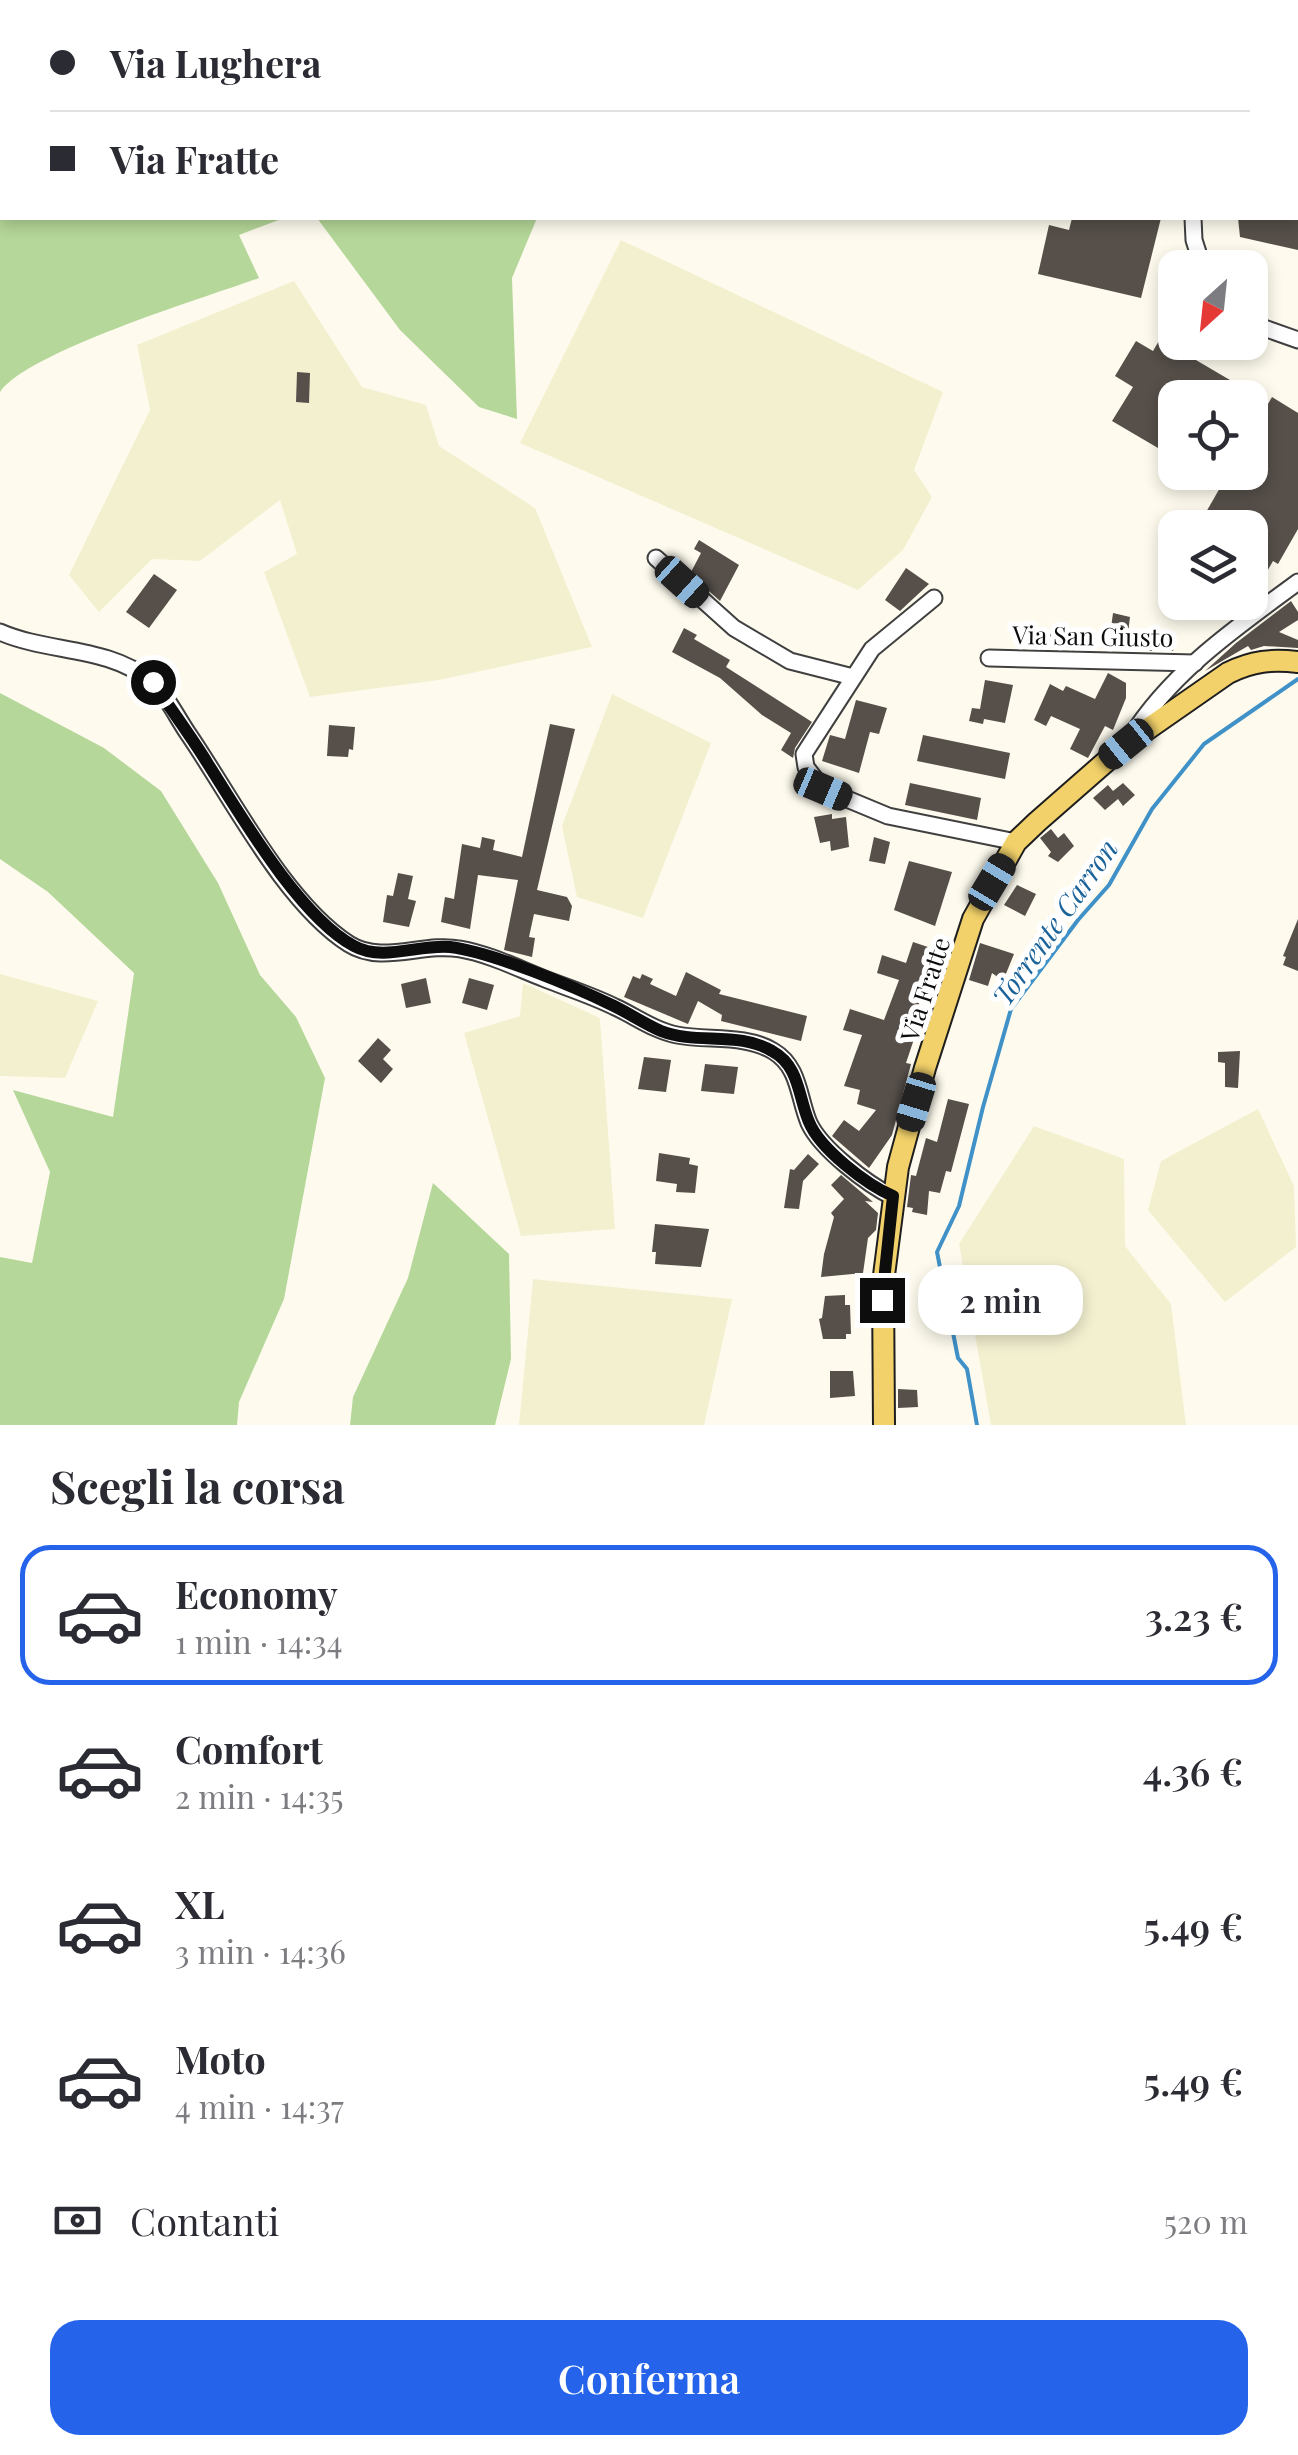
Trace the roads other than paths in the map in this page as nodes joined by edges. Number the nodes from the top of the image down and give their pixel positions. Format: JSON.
{"nodes":[{"id":1,"x":1193,"y":220,"type":"edge"},
{"id":2,"x":1197,"y":250,"type":"edge"},
{"id":3,"x":1268,"y":329,"type":"edge"},
{"id":4,"x":1298,"y":340,"type":"edge"},
{"id":5,"x":656,"y":558,"type":"dead end"},
{"id":6,"x":1298,"y":582,"type":"edge"},
{"id":7,"x":934,"y":598,"type":"dead end"},
{"id":8,"x":0,"y":632,"type":"edge"},
{"id":9,"x":990,"y":658,"type":"dead end"},
{"id":10,"x":1194,"y":662,"type":"junction"},
{"id":11,"x":1298,"y":662,"type":"edge"},
{"id":12,"x":853,"y":677,"type":"junction"},
{"id":13,"x":1126,"y":744,"type":"junction"},
{"id":14,"x":1016,"y":842,"type":"junction"},
{"id":15,"x":893,"y":1196,"type":"junction"},
{"id":16,"x":884,"y":1425,"type":"edge"}],
"edges":[{"from":1,"to":2,"type":"street"},
{"from":3,"to":4,"type":"street"},
{"from":5,"to":12,"type":"street"},
{"from":6,"to":10,"type":"street"},
{"from":7,"to":12,"type":"street"},
{"from":8,"to":15,"type":"street"},
{"from":9,"to":10,"type":"street","name":"Via San Giusto"},
{"from":10,"to":13,"type":"street"},
{"from":11,"to":13,"type":"main road","name":"Via Fratte"},
{"from":12,"to":14,"type":"street"},
{"from":13,"to":14,"type":"main road","name":"Via Fratte"},
{"from":14,"to":15,"type":"main road","name":"Via Fratte"},
{"from":15,"to":16,"type":"main road","name":"Via Fratte"}]}
